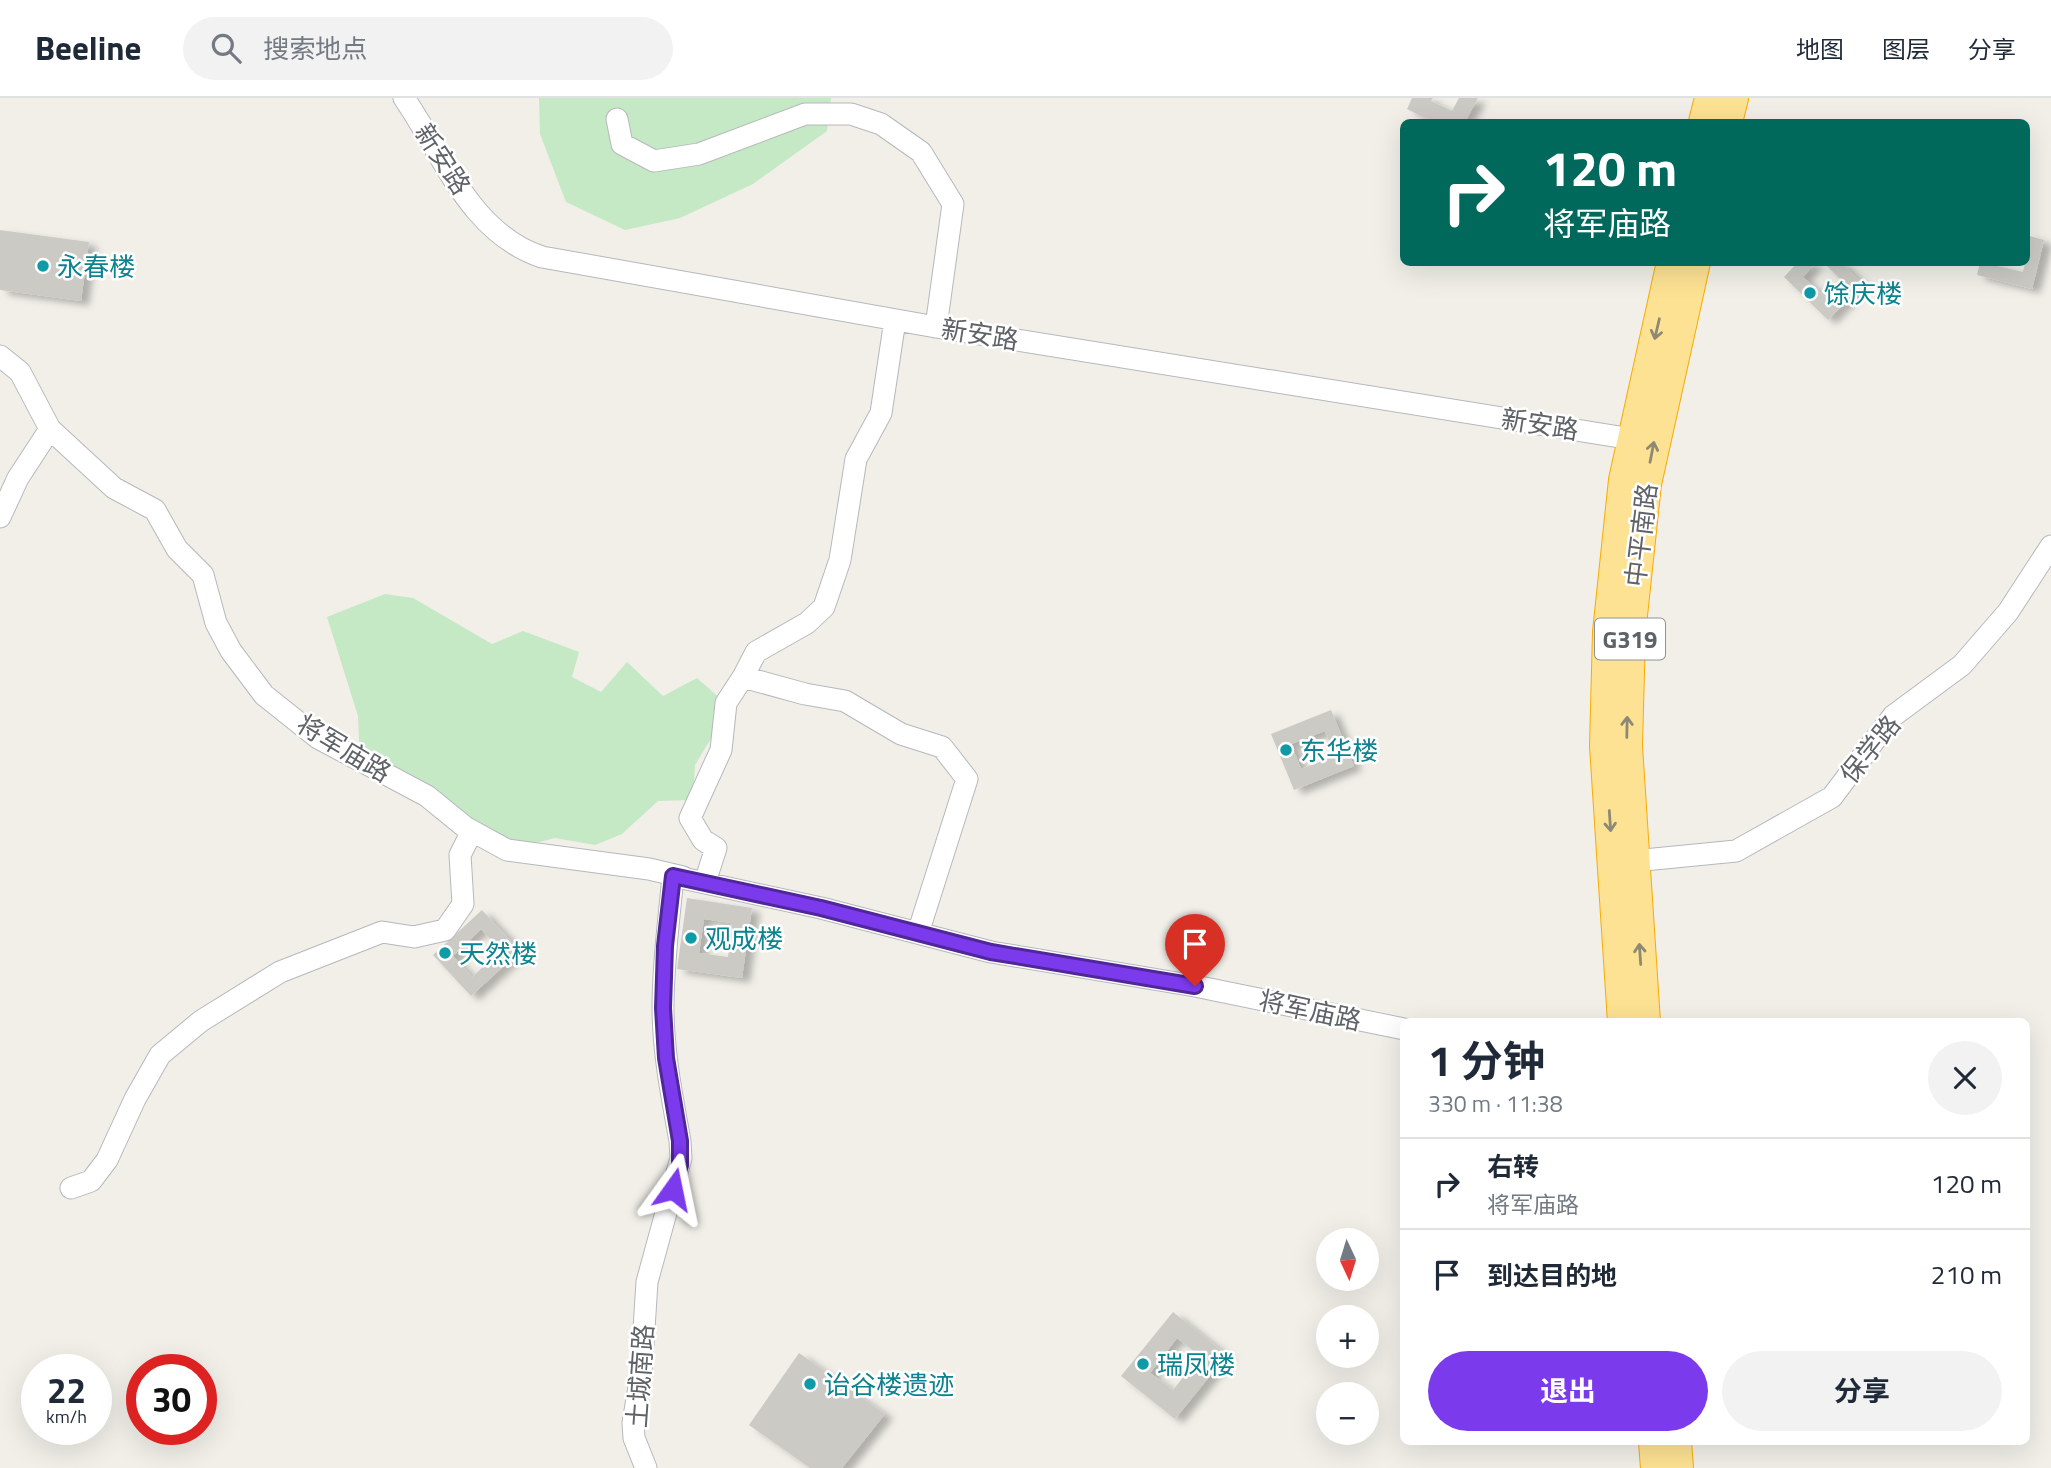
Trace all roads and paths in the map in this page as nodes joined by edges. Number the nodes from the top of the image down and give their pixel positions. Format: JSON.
{"nodes":[{"id":1,"x":404,"y":98,"type":"edge"},
{"id":2,"x":1710,"y":98,"type":"edge"},
{"id":3,"x":1732,"y":98,"type":"edge"},
{"id":4,"x":617,"y":119,"type":"dead end"},
{"id":5,"x":1705,"y":119,"type":"edge"},
{"id":6,"x":1728,"y":119,"type":"edge"},
{"id":7,"x":1671,"y":266,"type":"edge"},
{"id":8,"x":1694,"y":266,"type":"edge"},
{"id":9,"x":895,"y":320,"type":"junction"},
{"id":10,"x":936,"y":327,"type":"junction"},
{"id":11,"x":0,"y":356,"type":"edge"},
{"id":12,"x":50,"y":429,"type":"junction"},
{"id":13,"x":1632,"y":439,"type":"junction"},
{"id":14,"x":0,"y":517,"type":"edge"},
{"id":15,"x":2051,"y":547,"type":"edge"},
{"id":16,"x":743,"y":677,"type":"junction"},
{"id":17,"x":472,"y":831,"type":"junction"},
{"id":18,"x":1634,"y":860,"type":"junction"},
{"id":19,"x":678,"y":877,"type":"junction"},
{"id":20,"x":705,"y":882,"type":"junction"},
{"id":21,"x":918,"y":933,"type":"junction"},
{"id":22,"x":1623,"y":1018,"type":"edge"},
{"id":23,"x":1645,"y":1018,"type":"edge"},
{"id":24,"x":1400,"y":1028,"type":"edge"},
{"id":25,"x":71,"y":1188,"type":"dead end"},
{"id":26,"x":1654,"y":1445,"type":"edge"},
{"id":27,"x":1676,"y":1445,"type":"edge"},
{"id":28,"x":646,"y":1468,"type":"edge"},
{"id":29,"x":1656,"y":1468,"type":"edge"},
{"id":30,"x":1678,"y":1468,"type":"edge"}],
"edges":[{"from":1,"to":9,"type":"street","name":"新安路"},
{"from":2,"to":5,"type":"highway"},
{"from":3,"to":6,"type":"highway"},
{"from":4,"to":10,"type":"street"},
{"from":7,"to":13,"type":"highway","number":"G319","one_way":true},
{"from":18,"to":8,"type":"highway","name":"中平南路","number":"G319","one_way":true},
{"from":9,"to":10,"type":"street","name":"新安路"},
{"from":9,"to":16,"type":"street"},
{"from":10,"to":13,"type":"street","name":"新安路"},
{"from":11,"to":12,"type":"street","name":"将军庙路"},
{"from":12,"to":14,"type":"street"},
{"from":12,"to":17,"type":"street","name":"将军庙路"},
{"from":13,"to":22,"type":"highway","number":"G319","one_way":true},
{"from":15,"to":18,"type":"street","name":"保学路"},
{"from":16,"to":20,"type":"street"},
{"from":16,"to":21,"type":"street"},
{"from":17,"to":19,"type":"street","name":"将军庙路"},
{"from":17,"to":25,"type":"street"},
{"from":23,"to":18,"type":"highway","name":"中平南路","number":"G319","one_way":true},
{"from":19,"to":20,"type":"street","name":"将军庙路"},
{"from":19,"to":28,"type":"street","name":"土城南路"},
{"from":20,"to":21,"type":"street","name":"将军庙路"},
{"from":21,"to":24,"type":"street","name":"将军庙路"},
{"from":26,"to":29,"type":"highway"},
{"from":27,"to":30,"type":"highway"}]}
